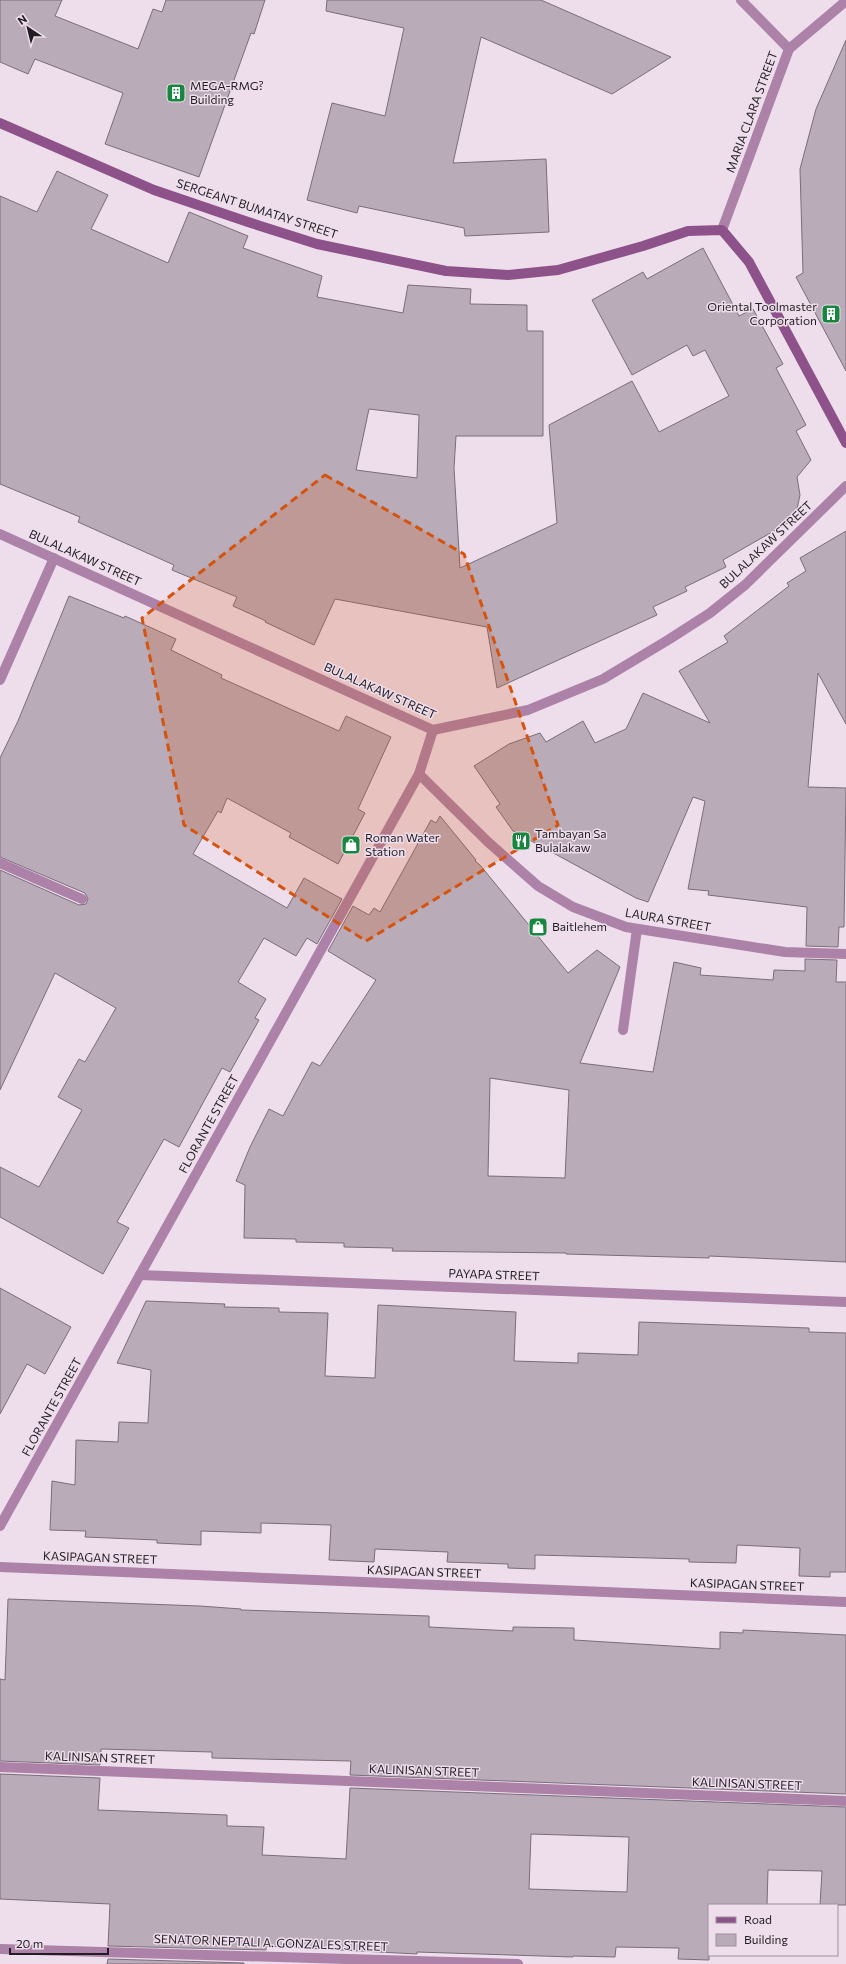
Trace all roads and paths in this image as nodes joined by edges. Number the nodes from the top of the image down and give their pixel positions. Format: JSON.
{"nodes":[{"id":1,"x":741,"y":0,"type":"edge"},
{"id":2,"x":846,"y":1,"type":"edge"},
{"id":3,"x":789,"y":49,"type":"junction"},
{"id":4,"x":0,"y":123,"type":"edge"},
{"id":5,"x":722,"y":230,"type":"junction"},
{"id":6,"x":846,"y":444,"type":"edge"},
{"id":7,"x":846,"y":486,"type":"edge"},
{"id":8,"x":0,"y":534,"type":"edge"},
{"id":9,"x":54,"y":558,"type":"junction"},
{"id":10,"x":0,"y":680,"type":"edge"},
{"id":11,"x":433,"y":730,"type":"junction"},
{"id":12,"x":419,"y":774,"type":"junction"},
{"id":13,"x":0,"y":863,"type":"edge"},
{"id":14,"x":82,"y":899,"type":"dead end"},
{"id":15,"x":637,"y":929,"type":"junction"},
{"id":16,"x":846,"y":954,"type":"edge"},
{"id":17,"x":624,"y":1030,"type":"dead end"},
{"id":18,"x":140,"y":1275,"type":"junction"},
{"id":19,"x":846,"y":1302,"type":"edge"},
{"id":20,"x":0,"y":1526,"type":"edge"},
{"id":21,"x":0,"y":1567,"type":"edge"},
{"id":22,"x":846,"y":1602,"type":"edge"},
{"id":23,"x":0,"y":1767,"type":"edge"},
{"id":24,"x":846,"y":1801,"type":"edge"},
{"id":25,"x":0,"y":1949,"type":"edge"},
{"id":26,"x":518,"y":1964,"type":"edge"}],
"edges":[{"from":1,"to":3,"type":"street"},
{"from":2,"to":3,"type":"street","name":"MARIA CLARA STREET"},
{"from":3,"to":5,"type":"street","name":"MARIA CLARA STREET"},
{"from":4,"to":5,"type":"street","name":"SERGEANT BUMATAY STREET"},
{"from":5,"to":6,"type":"street"},
{"from":7,"to":11,"type":"street","name":"BULALAKAW STREET"},
{"from":8,"to":9,"type":"street","name":"BULALAKAW STREET"},
{"from":9,"to":10,"type":"street"},
{"from":9,"to":11,"type":"street","name":"BULALAKAW STREET"},
{"from":11,"to":12,"type":"street","name":"FLORANTE STREET"},
{"from":12,"to":15,"type":"street","name":"LAURA STREET"},
{"from":12,"to":18,"type":"street","name":"FLORANTE STREET"},
{"from":13,"to":14,"type":"street"},
{"from":15,"to":16,"type":"street","name":"LAURA STREET"},
{"from":15,"to":17,"type":"street"},
{"from":18,"to":19,"type":"street","name":"PAYAPA STREET"},
{"from":18,"to":20,"type":"street","name":"FLORANTE STREET"},
{"from":21,"to":22,"type":"street","name":"KASIPAGAN STREET"},
{"from":23,"to":24,"type":"street","name":"KALINISAN STREET"},
{"from":25,"to":26,"type":"street","name":"SENATOR NEPTALI A. GONZALES STREET"}]}
